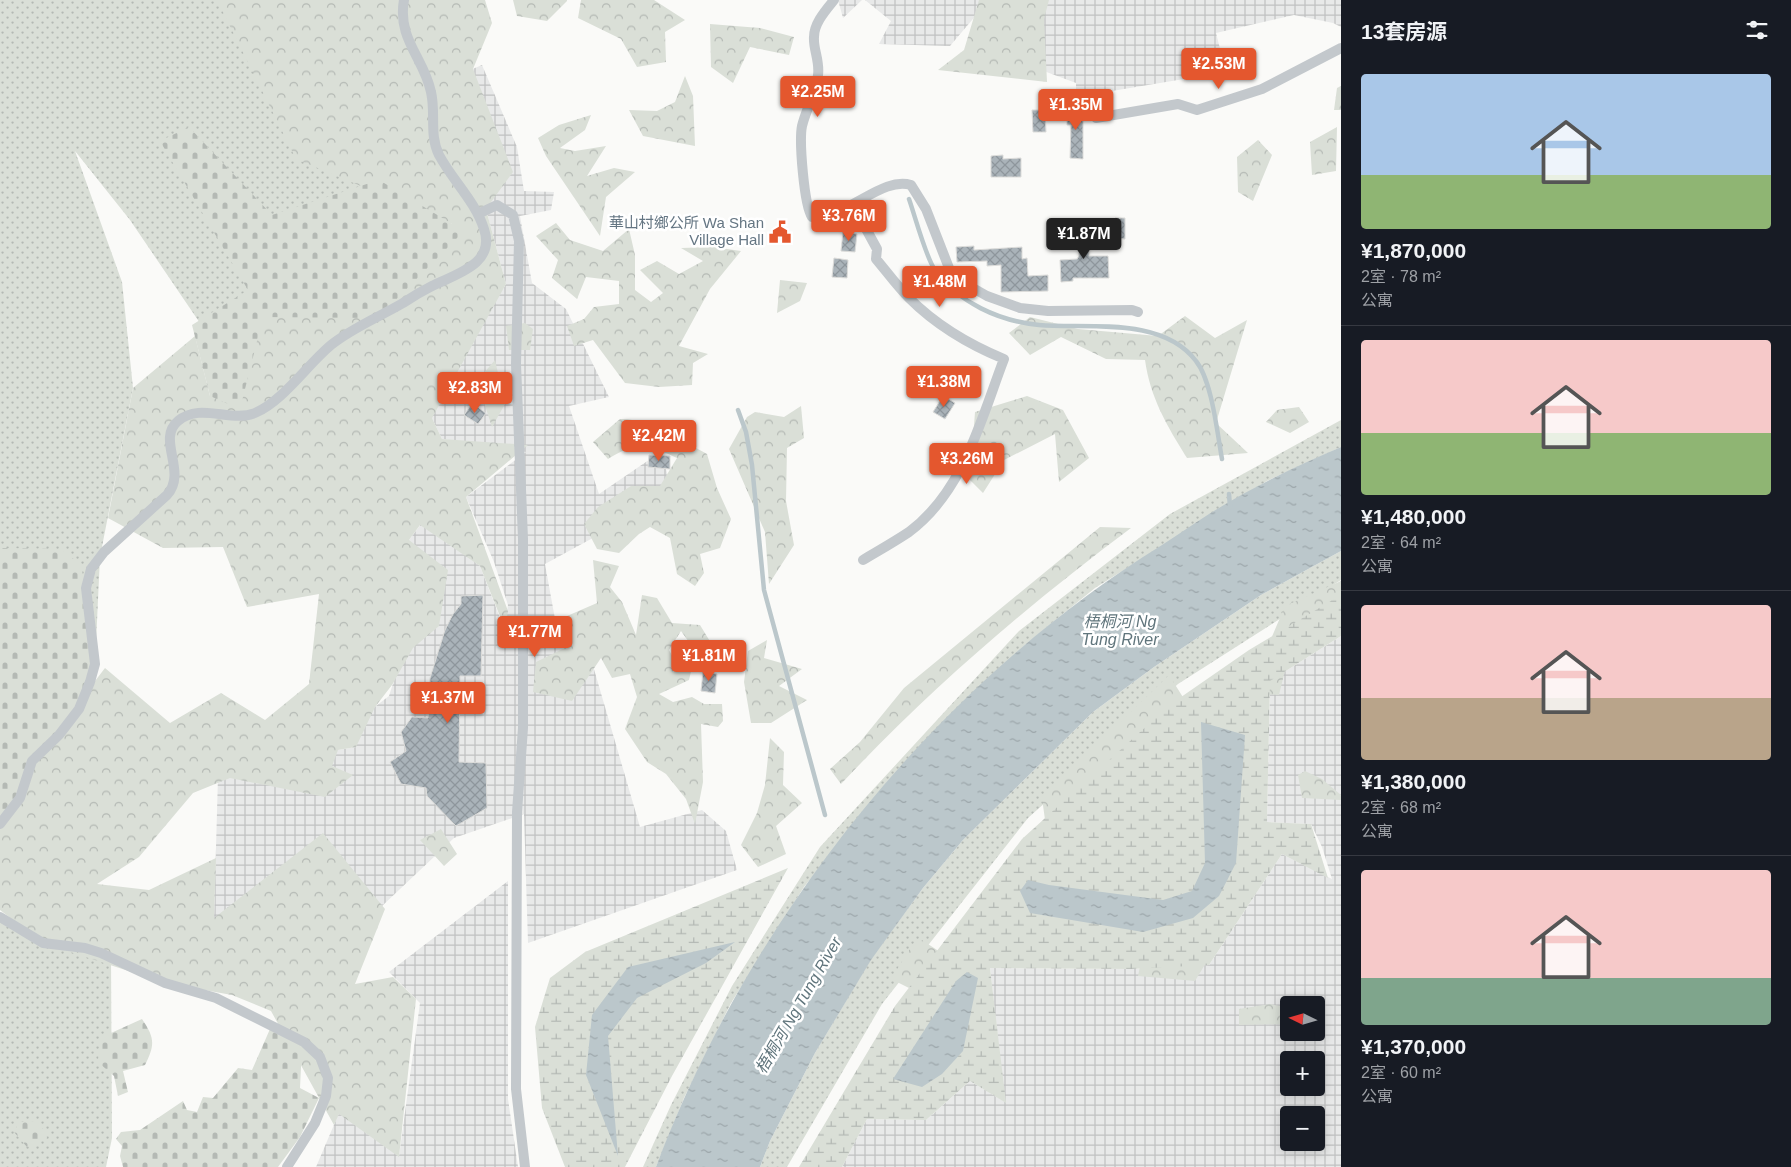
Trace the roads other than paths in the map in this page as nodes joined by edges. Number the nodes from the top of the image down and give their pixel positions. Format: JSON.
{"nodes":[{"id":1,"x":404,"y":0,"type":"edge"},
{"id":2,"x":834,"y":0,"type":"edge"},
{"id":3,"x":1341,"y":48,"type":"edge"},
{"id":4,"x":1096,"y":118,"type":"dead end"},
{"id":5,"x":853,"y":205,"type":"junction"},
{"id":6,"x":478,"y":214,"type":"junction"},
{"id":7,"x":1138,"y":312,"type":"dead end"},
{"id":8,"x":863,"y":560,"type":"dead end"},
{"id":9,"x":0,"y":824,"type":"edge"},
{"id":10,"x":0,"y":917,"type":"edge"},
{"id":11,"x":287,"y":1167,"type":"edge"},
{"id":12,"x":525,"y":1167,"type":"edge"}],
"edges":[{"from":1,"to":6,"type":"street"},
{"from":2,"to":5,"type":"street"},
{"from":3,"to":4,"type":"street"},
{"from":5,"to":7,"type":"street"},
{"from":5,"to":8,"type":"street"},
{"from":6,"to":9,"type":"street"},
{"from":6,"to":12,"type":"street"},
{"from":10,"to":11,"type":"street"}]}
